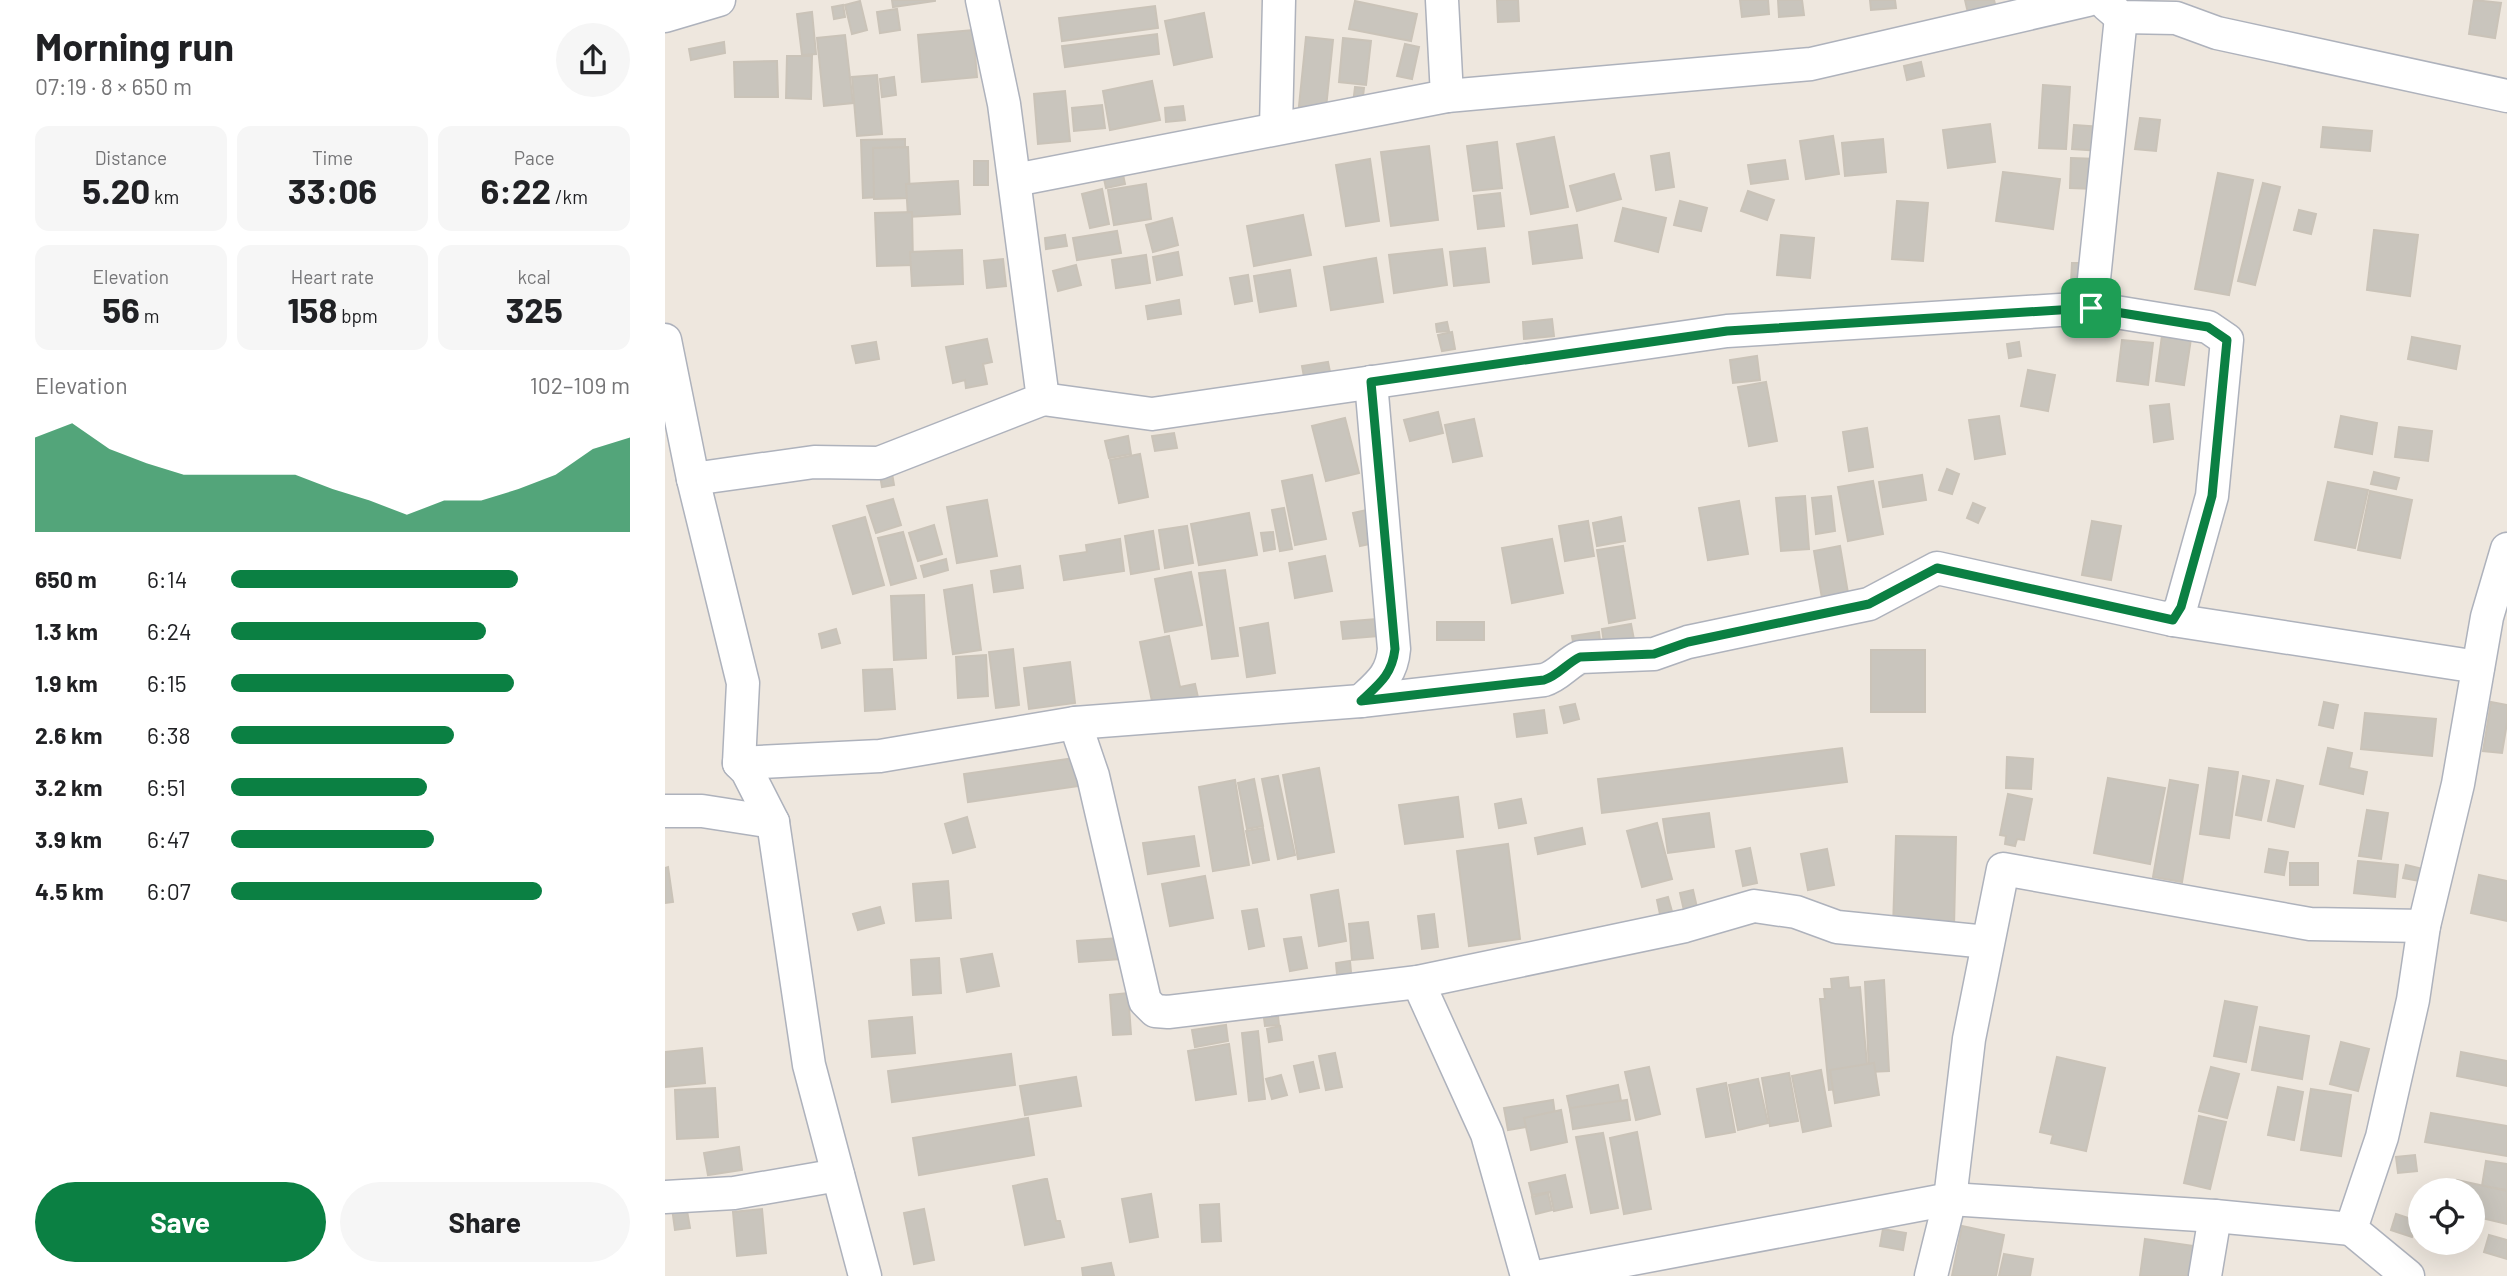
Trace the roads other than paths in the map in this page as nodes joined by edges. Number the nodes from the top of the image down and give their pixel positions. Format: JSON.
{"nodes":[{"id":1,"x":719,"y":0,"type":"edge"},
{"id":2,"x":982,"y":0,"type":"edge"},
{"id":3,"x":1279,"y":0,"type":"edge"},
{"id":4,"x":1442,"y":0,"type":"edge"},
{"id":5,"x":2088,"y":0,"type":"edge"},
{"id":6,"x":2111,"y":9,"type":"edge"},
{"id":7,"x":665,"y":16,"type":"edge"},
{"id":8,"x":1447,"y":96,"type":"junction"},
{"id":9,"x":2507,"y":96,"type":"edge"},
{"id":10,"x":1276,"y":128,"type":"junction"},
{"id":11,"x":1015,"y":180,"type":"junction"},
{"id":12,"x":2091,"y":308,"type":"junction"},
{"id":13,"x":665,"y":340,"type":"edge"},
{"id":14,"x":1371,"y":382,"type":"junction"},
{"id":15,"x":1043,"y":399,"type":"junction"},
{"id":16,"x":693,"y":478,"type":"junction"},
{"id":17,"x":2507,"y":549,"type":"edge"},
{"id":18,"x":2173,"y":620,"type":"junction"},
{"id":19,"x":2478,"y":667,"type":"junction"},
{"id":20,"x":1361,"y":701,"type":"junction"},
{"id":21,"x":1075,"y":723,"type":"junction"},
{"id":22,"x":739,"y":763,"type":"junction"},
{"id":23,"x":665,"y":811,"type":"edge"},
{"id":24,"x":773,"y":822,"type":"junction"},
{"id":25,"x":2424,"y":926,"type":"junction"},
{"id":26,"x":1987,"y":942,"type":"junction"},
{"id":27,"x":1418,"y":982,"type":"junction"},
{"id":28,"x":838,"y":1175,"type":"junction"},
{"id":29,"x":665,"y":1197,"type":"edge"},
{"id":30,"x":1950,"y":1199,"type":"junction"},
{"id":31,"x":2215,"y":1216,"type":"junction"},
{"id":32,"x":2351,"y":1229,"type":"junction"},
{"id":33,"x":865,"y":1276,"type":"edge"},
{"id":34,"x":1527,"y":1276,"type":"edge"},
{"id":35,"x":1542,"y":1276,"type":"edge"},
{"id":36,"x":1931,"y":1276,"type":"edge"},
{"id":37,"x":2205,"y":1276,"type":"edge"},
{"id":38,"x":2408,"y":1276,"type":"edge"}],
"edges":[{"from":1,"to":7,"type":"street"},
{"from":2,"to":11,"type":"street"},
{"from":3,"to":10,"type":"street"},
{"from":4,"to":8,"type":"street"},
{"from":5,"to":8,"type":"street"},
{"from":6,"to":9,"type":"street"},
{"from":6,"to":12,"type":"street"},
{"from":8,"to":10,"type":"street"},
{"from":10,"to":11,"type":"street"},
{"from":11,"to":15,"type":"street"},
{"from":12,"to":14,"type":"street"},
{"from":12,"to":18,"type":"street"},
{"from":13,"to":16,"type":"street"},
{"from":14,"to":15,"type":"street"},
{"from":14,"to":20,"type":"street"},
{"from":15,"to":16,"type":"street"},
{"from":16,"to":22,"type":"street"},
{"from":17,"to":19,"type":"street"},
{"from":18,"to":19,"type":"street"},
{"from":18,"to":20,"type":"street"},
{"from":19,"to":25,"type":"street"},
{"from":20,"to":21,"type":"street"},
{"from":21,"to":22,"type":"street"},
{"from":21,"to":27,"type":"street"},
{"from":22,"to":24,"type":"street"},
{"from":23,"to":24,"type":"street"},
{"from":24,"to":28,"type":"street"},
{"from":25,"to":26,"type":"street"},
{"from":25,"to":32,"type":"street"},
{"from":26,"to":27,"type":"street"},
{"from":26,"to":30,"type":"street"},
{"from":27,"to":34,"type":"street"},
{"from":28,"to":29,"type":"street"},
{"from":28,"to":33,"type":"street"},
{"from":30,"to":31,"type":"street"},
{"from":30,"to":35,"type":"street"},
{"from":30,"to":36,"type":"street"},
{"from":31,"to":32,"type":"street"},
{"from":31,"to":37,"type":"street"},
{"from":32,"to":38,"type":"street"}]}
